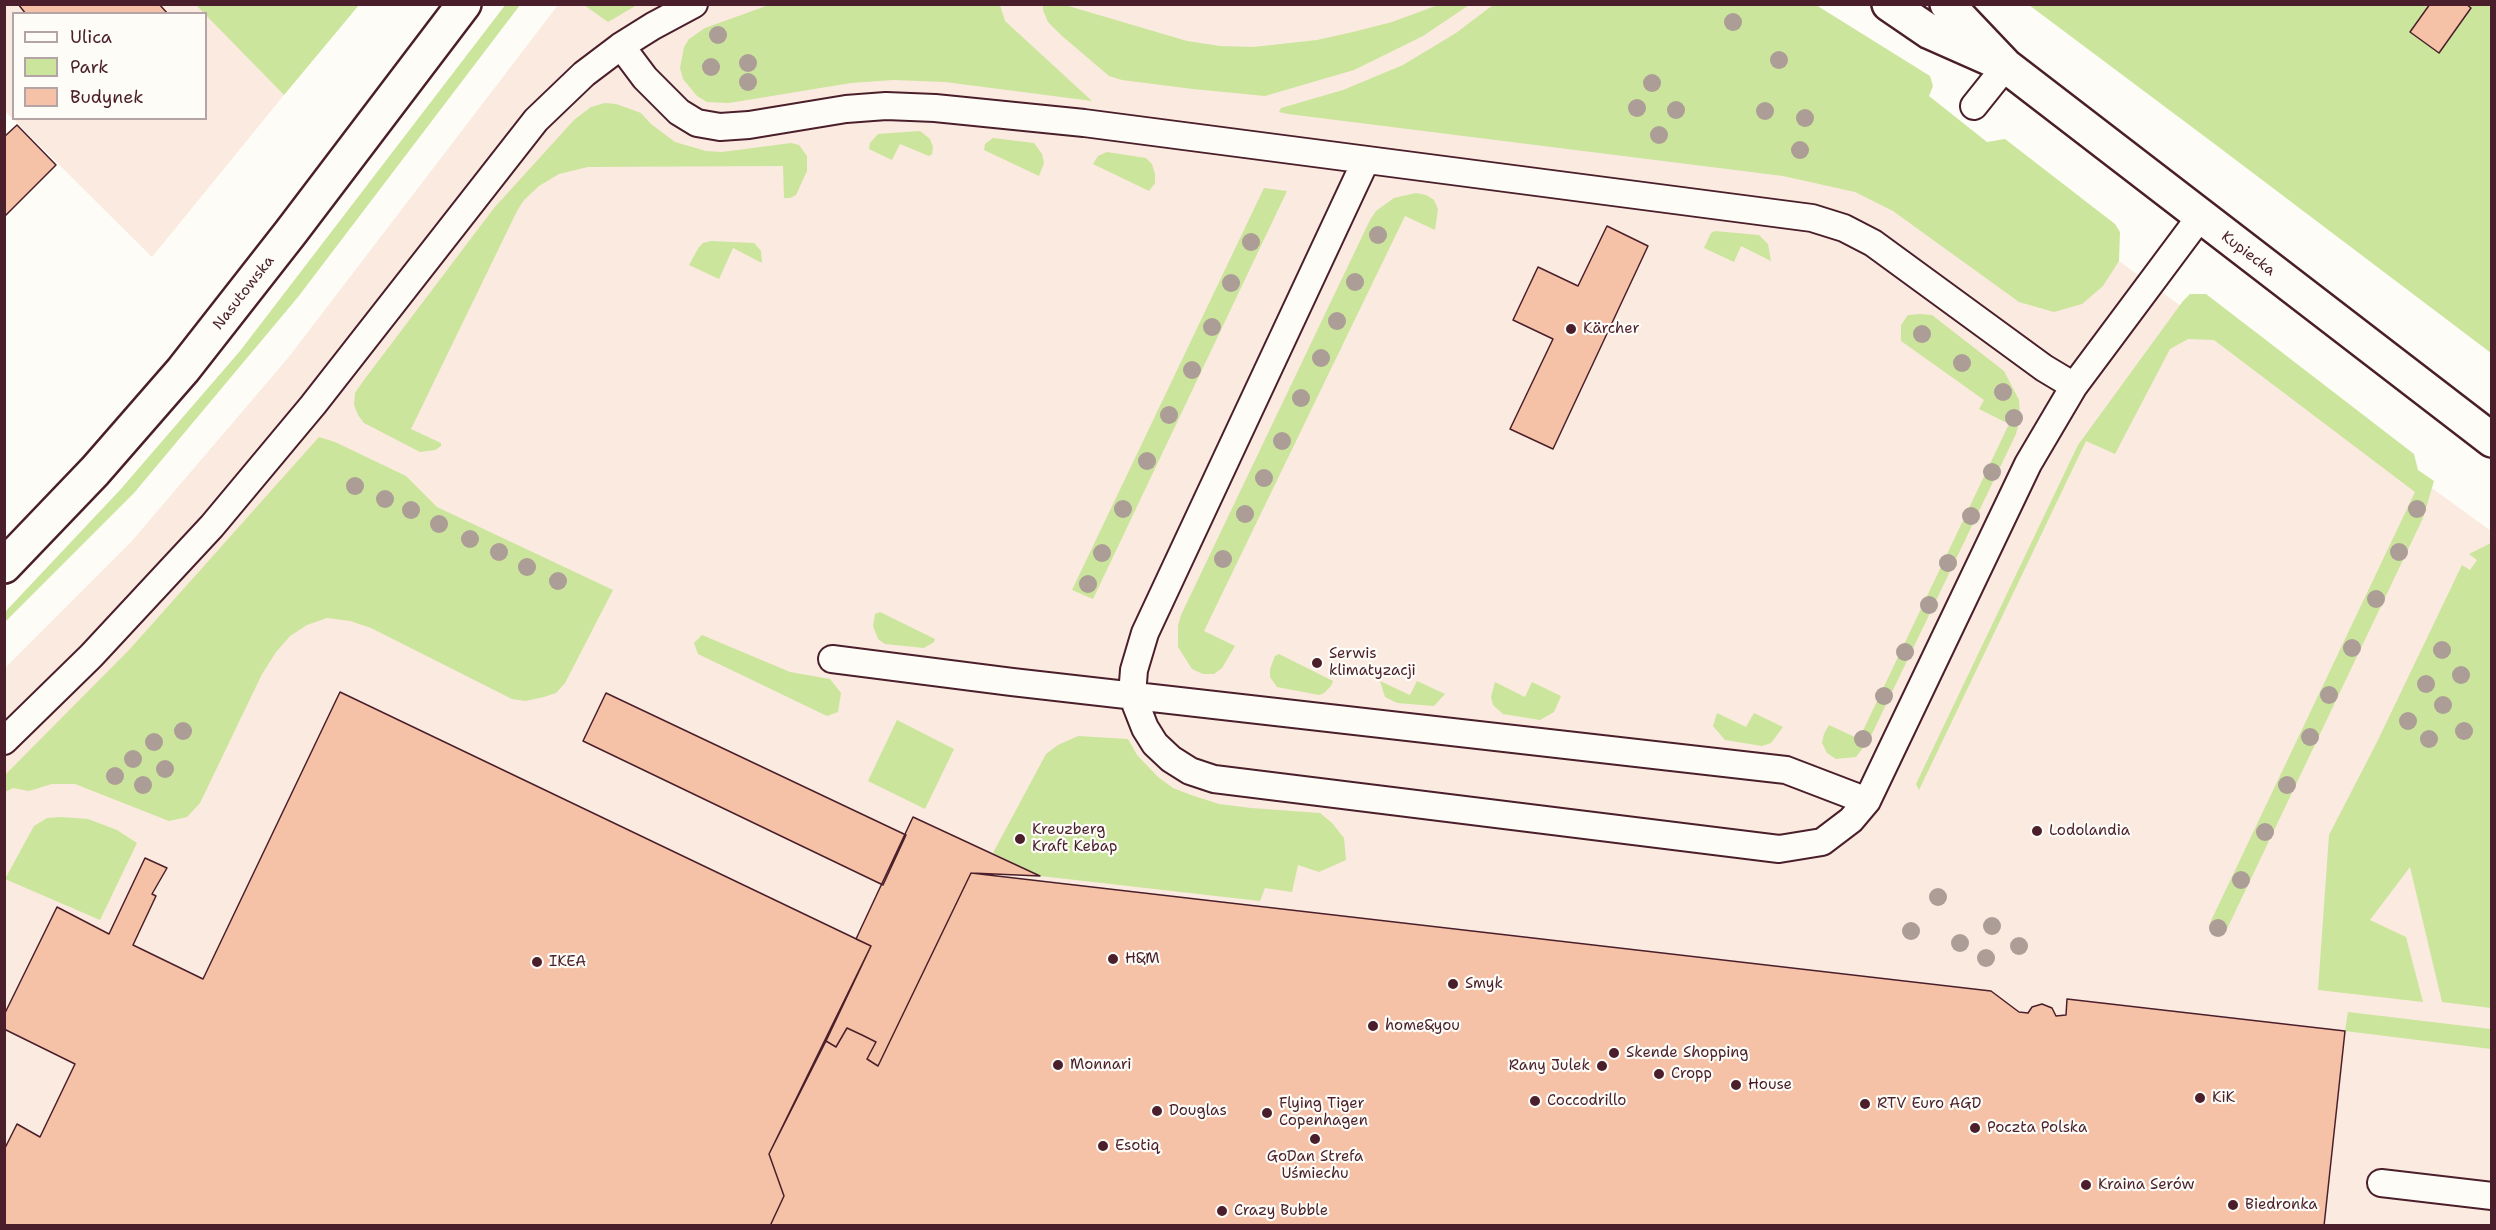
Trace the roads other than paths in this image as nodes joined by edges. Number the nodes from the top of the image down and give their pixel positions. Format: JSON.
{"nodes":[{"id":1,"x":464,"y":4,"type":"edge"},
{"id":2,"x":694,"y":4,"type":"edge"},
{"id":3,"x":1889,"y":4,"type":"edge"},
{"id":4,"x":1947,"y":4,"type":"edge"},
{"id":5,"x":621,"y":46,"type":"junction"},
{"id":6,"x":2006,"y":66,"type":"junction"},
{"id":7,"x":1974,"y":106,"type":"dead end"},
{"id":8,"x":1366,"y":160,"type":"junction"},
{"id":9,"x":2200,"y":217,"type":"junction"},
{"id":10,"x":2074,"y":386,"type":"junction"},
{"id":11,"x":2492,"y":440,"type":"edge"},
{"id":12,"x":4,"y":566,"type":"edge"},
{"id":13,"x":832,"y":659,"type":"dead end"},
{"id":14,"x":1132,"y":696,"type":"junction"},
{"id":15,"x":4,"y":741,"type":"edge"},
{"id":16,"x":1867,"y":801,"type":"junction"},
{"id":17,"x":2381,"y":1183,"type":"dead end"},
{"id":18,"x":2492,"y":1196,"type":"edge"}],
"edges":[{"from":1,"to":12,"type":"street","name":"Nasutowska"},
{"from":2,"to":5,"type":"lane"},
{"from":3,"to":6,"type":"street","name":"Kupiecka"},
{"from":4,"to":6,"type":"street","name":"Kupiecka"},
{"from":5,"to":8,"type":"lane"},
{"from":5,"to":15,"type":"lane"},
{"from":6,"to":7,"type":"lane"},
{"from":6,"to":9,"type":"street","name":"Kupiecka"},
{"from":8,"to":10,"type":"lane"},
{"from":8,"to":14,"type":"lane"},
{"from":9,"to":10,"type":"lane"},
{"from":9,"to":11,"type":"street","name":"Kupiecka"},
{"from":10,"to":16,"type":"lane"},
{"from":13,"to":14,"type":"lane"},
{"from":14,"to":16,"type":"lane"},
{"from":14,"to":16,"type":"lane"},
{"from":17,"to":18,"type":"lane"}]}
